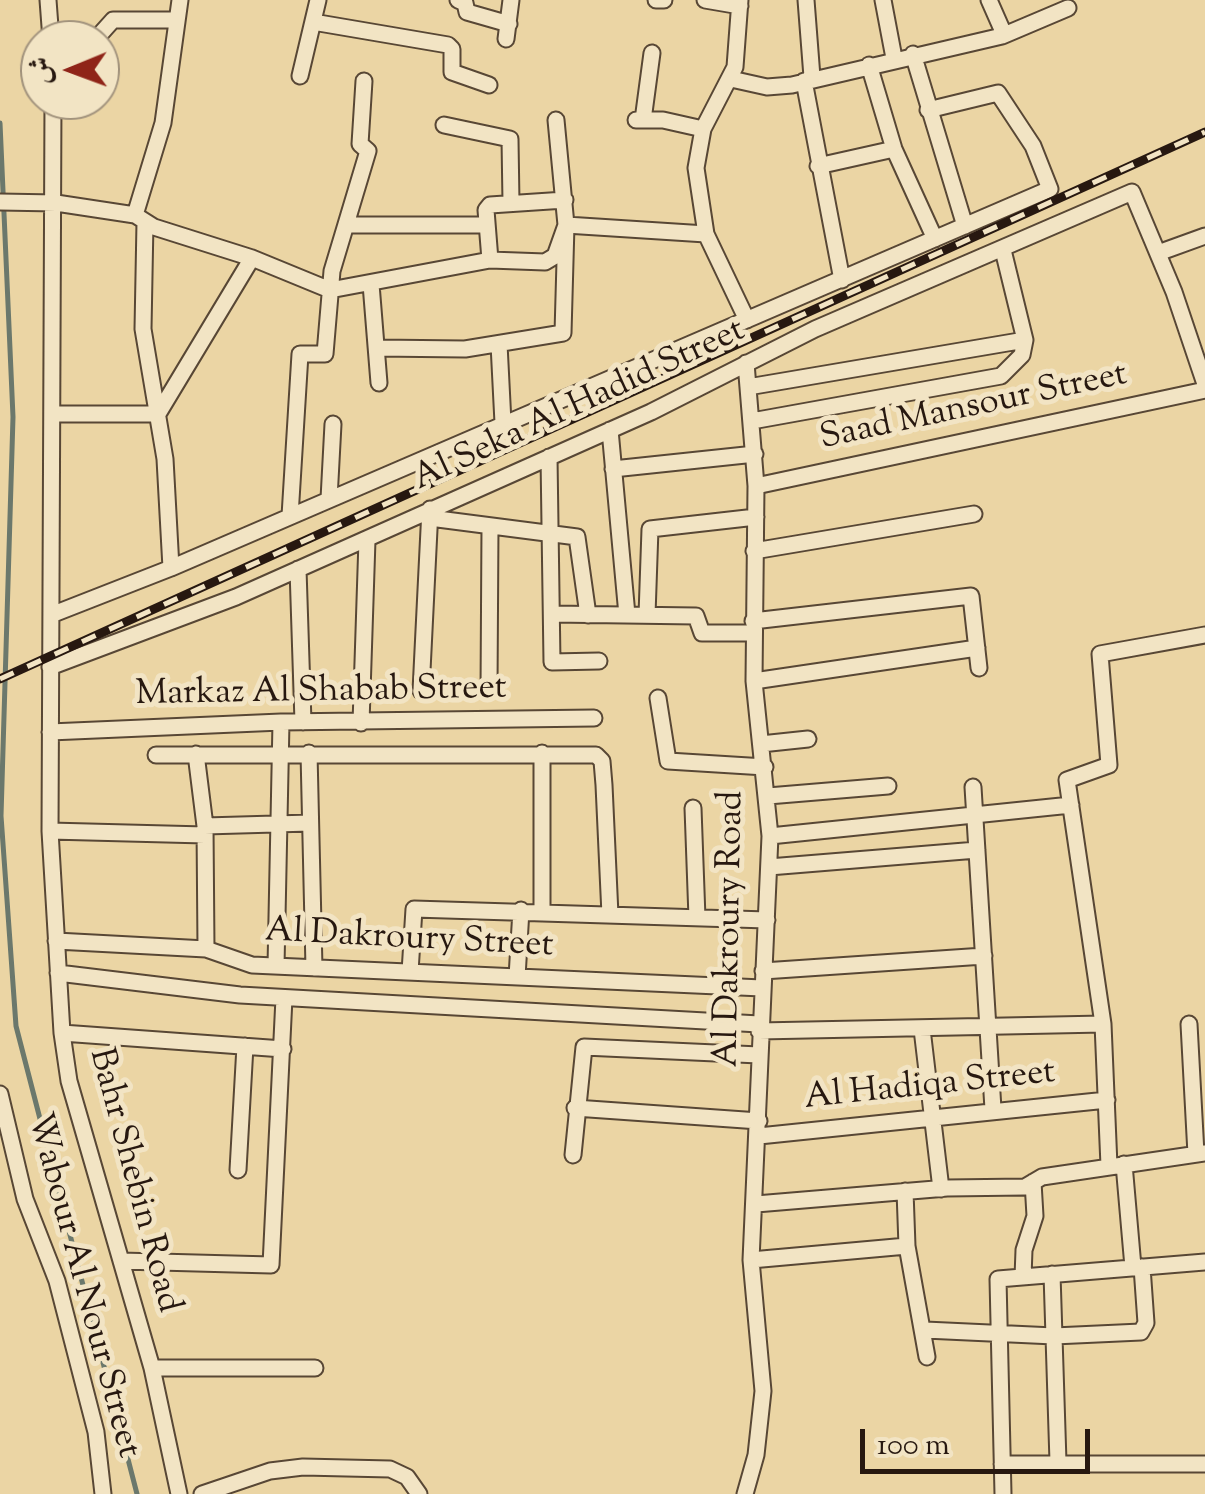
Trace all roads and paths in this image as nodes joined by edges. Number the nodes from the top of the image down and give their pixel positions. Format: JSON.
{"nodes":[{"id":1,"x":180,"y":0,"type":"edge"},
{"id":2,"x":318,"y":0,"type":"edge"},
{"id":3,"x":458,"y":0,"type":"edge"},
{"id":4,"x":511,"y":0,"type":"edge"},
{"id":5,"x":656,"y":0,"type":"edge"},
{"id":6,"x":664,"y":0,"type":"edge"},
{"id":7,"x":704,"y":0,"type":"edge"},
{"id":8,"x":806,"y":0,"type":"edge"},
{"id":9,"x":883,"y":0,"type":"edge"},
{"id":10,"x":990,"y":0,"type":"edge"},
{"id":11,"x":740,"y":3,"type":"edge"},
{"id":12,"x":1068,"y":8,"type":"dead end"},
{"id":13,"x":120,"y":20,"type":"edge"},
{"id":14,"x":177,"y":20,"type":"junction"},
{"id":15,"x":313,"y":22,"type":"junction"},
{"id":16,"x":1004,"y":34,"type":"junction"},
{"id":17,"x":652,"y":53,"type":"dead end"},
{"id":18,"x":913,"y":54,"type":"junction"},
{"id":19,"x":894,"y":58,"type":"junction"},
{"id":20,"x":869,"y":65,"type":"junction"},
{"id":21,"x":300,"y":76,"type":"dead end"},
{"id":22,"x":731,"y":78,"type":"junction"},
{"id":23,"x":808,"y":79,"type":"junction"},
{"id":24,"x":364,"y":81,"type":"dead end"},
{"id":25,"x":490,"y":86,"type":"dead end"},
{"id":26,"x":928,"y":110,"type":"junction"},
{"id":27,"x":54,"y":120,"type":"edge"},
{"id":28,"x":556,"y":120,"type":"dead end"},
{"id":29,"x":444,"y":126,"type":"dead end"},
{"id":30,"x":704,"y":129,"type":"junction"},
{"id":31,"x":894,"y":149,"type":"junction"},
{"id":32,"x":818,"y":166,"type":"junction"},
{"id":33,"x":565,"y":200,"type":"junction"},
{"id":34,"x":0,"y":202,"type":"edge"},
{"id":35,"x":56,"y":203,"type":"junction"},
{"id":36,"x":511,"y":203,"type":"junction"},
{"id":37,"x":140,"y":219,"type":"junction"},
{"id":38,"x":487,"y":224,"type":"junction"},
{"id":39,"x":346,"y":225,"type":"junction"},
{"id":40,"x":566,"y":225,"type":"junction"},
{"id":41,"x":965,"y":226,"type":"junction"},
{"id":42,"x":706,"y":234,"type":"junction"},
{"id":43,"x":1205,"y":236,"type":"edge"},
{"id":44,"x":935,"y":239,"type":"junction"},
{"id":45,"x":1003,"y":250,"type":"junction"},
{"id":46,"x":1158,"y":253,"type":"junction"},
{"id":47,"x":252,"y":258,"type":"junction"},
{"id":48,"x":490,"y":260,"type":"junction"},
{"id":49,"x":842,"y":280,"type":"junction"},
{"id":50,"x":370,"y":284,"type":"junction"},
{"id":51,"x":330,"y":290,"type":"junction"},
{"id":52,"x":747,"y":320,"type":"junction"},
{"id":53,"x":1025,"y":340,"type":"junction"},
{"id":54,"x":498,"y":344,"type":"junction"},
{"id":55,"x":377,"y":348,"type":"junction"},
{"id":56,"x":746,"y":363,"type":"junction"},
{"id":57,"x":378,"y":383,"type":"dead end"},
{"id":58,"x":748,"y":387,"type":"junction"},
{"id":59,"x":1205,"y":387,"type":"edge"},
{"id":60,"x":55,"y":414,"type":"junction"},
{"id":61,"x":158,"y":414,"type":"junction"},
{"id":62,"x":752,"y":421,"type":"junction"},
{"id":63,"x":503,"y":422,"type":"junction"},
{"id":64,"x":333,"y":424,"type":"dead end"},
{"id":65,"x":610,"y":430,"type":"junction"},
{"id":66,"x":755,"y":454,"type":"junction"},
{"id":67,"x":550,"y":457,"type":"junction"},
{"id":68,"x":614,"y":468,"type":"junction"},
{"id":69,"x":756,"y":486,"type":"junction"},
{"id":70,"x":329,"y":499,"type":"junction"},
{"id":71,"x":430,"y":514,"type":"junction"},
{"id":72,"x":974,"y":514,"type":"dead end"},
{"id":73,"x":290,"y":516,"type":"junction"},
{"id":74,"x":756,"y":517,"type":"junction"},
{"id":75,"x":490,"y":526,"type":"junction"},
{"id":76,"x":552,"y":533,"type":"junction"},
{"id":77,"x":366,"y":540,"type":"junction"},
{"id":78,"x":754,"y":551,"type":"junction"},
{"id":79,"x":170,"y":568,"type":"junction"},
{"id":80,"x":298,"y":570,"type":"junction"},
{"id":81,"x":553,"y":614,"type":"junction"},
{"id":82,"x":588,"y":614,"type":"junction"},
{"id":83,"x":51,"y":615,"type":"junction"},
{"id":84,"x":627,"y":615,"type":"junction"},
{"id":85,"x":647,"y":615,"type":"junction"},
{"id":86,"x":752,"y":627,"type":"junction"},
{"id":87,"x":1205,"y":635,"type":"edge"},
{"id":88,"x":978,"y":648,"type":"junction"},
{"id":89,"x":599,"y":661,"type":"dead end"},
{"id":90,"x":50,"y":668,"type":"junction"},
{"id":91,"x":978,"y":668,"type":"dead end"},
{"id":92,"x":754,"y":681,"type":"junction"},
{"id":93,"x":489,"y":690,"type":"dead end"},
{"id":94,"x":420,"y":691,"type":"dead end"},
{"id":95,"x":658,"y":698,"type":"dead end"},
{"id":96,"x":594,"y":718,"type":"dead end"},
{"id":97,"x":281,"y":722,"type":"junction"},
{"id":98,"x":303,"y":722,"type":"junction"},
{"id":99,"x":361,"y":722,"type":"junction"},
{"id":100,"x":50,"y":732,"type":"junction"},
{"id":101,"x":808,"y":739,"type":"dead end"},
{"id":102,"x":761,"y":744,"type":"junction"},
{"id":103,"x":280,"y":753,"type":"junction"},
{"id":104,"x":309,"y":753,"type":"junction"},
{"id":105,"x":196,"y":754,"type":"junction"},
{"id":106,"x":542,"y":754,"type":"junction"},
{"id":107,"x":156,"y":755,"type":"dead end"},
{"id":108,"x":765,"y":767,"type":"junction"},
{"id":109,"x":888,"y":786,"type":"dead end"},
{"id":110,"x":973,"y":787,"type":"dead end"},
{"id":111,"x":768,"y":796,"type":"junction"},
{"id":112,"x":1070,"y":805,"type":"junction"},
{"id":113,"x":693,"y":808,"type":"dead end"},
{"id":114,"x":974,"y":816,"type":"junction"},
{"id":115,"x":279,"y":823,"type":"junction"},
{"id":116,"x":310,"y":823,"type":"junction"},
{"id":117,"x":50,"y":831,"type":"junction"},
{"id":118,"x":205,"y":831,"type":"junction"},
{"id":119,"x":770,"y":836,"type":"junction"},
{"id":120,"x":977,"y":850,"type":"junction"},
{"id":121,"x":769,"y":867,"type":"junction"},
{"id":122,"x":521,"y":910,"type":"junction"},
{"id":123,"x":542,"y":911,"type":"junction"},
{"id":124,"x":610,"y":914,"type":"junction"},
{"id":125,"x":697,"y":918,"type":"junction"},
{"id":126,"x":767,"y":920,"type":"junction"},
{"id":127,"x":56,"y":941,"type":"junction"},
{"id":128,"x":206,"y":949,"type":"junction"},
{"id":129,"x":984,"y":956,"type":"junction"},
{"id":130,"x":276,"y":966,"type":"junction"},
{"id":131,"x":314,"y":968,"type":"junction"},
{"id":132,"x":410,"y":972,"type":"junction"},
{"id":133,"x":58,"y":974,"type":"junction"},
{"id":134,"x":478,"y":975,"type":"junction"},
{"id":135,"x":517,"y":977,"type":"junction"},
{"id":136,"x":762,"y":980,"type":"junction"},
{"id":137,"x":284,"y":998,"type":"junction"},
{"id":138,"x":476,"y":1007,"type":"junction"},
{"id":139,"x":988,"y":1023,"type":"junction"},
{"id":140,"x":1103,"y":1024,"type":"junction"},
{"id":141,"x":1190,"y":1024,"type":"dead end"},
{"id":142,"x":759,"y":1028,"type":"junction"},
{"id":143,"x":922,"y":1029,"type":"junction"},
{"id":144,"x":62,"y":1032,"type":"junction"},
{"id":145,"x":245,"y":1046,"type":"junction"},
{"id":146,"x":283,"y":1048,"type":"junction"},
{"id":147,"x":758,"y":1055,"type":"junction"},
{"id":148,"x":0,"y":1094,"type":"edge"},
{"id":149,"x":1107,"y":1100,"type":"junction"},
{"id":150,"x":575,"y":1108,"type":"junction"},
{"id":151,"x":994,"y":1109,"type":"junction"},
{"id":152,"x":931,"y":1116,"type":"junction"},
{"id":153,"x":759,"y":1128,"type":"junction"},
{"id":154,"x":1201,"y":1154,"type":"edge"},
{"id":155,"x":573,"y":1155,"type":"dead end"},
{"id":156,"x":1117,"y":1165,"type":"junction"},
{"id":157,"x":238,"y":1170,"type":"dead end"},
{"id":158,"x":1033,"y":1182,"type":"junction"},
{"id":159,"x":940,"y":1188,"type":"junction"},
{"id":160,"x":905,"y":1191,"type":"junction"},
{"id":161,"x":756,"y":1204,"type":"junction"},
{"id":162,"x":907,"y":1246,"type":"junction"},
{"id":163,"x":752,"y":1260,"type":"junction"},
{"id":164,"x":121,"y":1261,"type":"junction"},
{"id":165,"x":1205,"y":1262,"type":"edge"},
{"id":166,"x":1137,"y":1267,"type":"junction"},
{"id":167,"x":1052,"y":1274,"type":"junction"},
{"id":168,"x":1023,"y":1276,"type":"junction"},
{"id":169,"x":925,"y":1330,"type":"junction"},
{"id":170,"x":997,"y":1333,"type":"junction"},
{"id":171,"x":1054,"y":1336,"type":"junction"},
{"id":172,"x":927,"y":1357,"type":"dead end"},
{"id":173,"x":152,"y":1368,"type":"junction"},
{"id":174,"x":315,"y":1368,"type":"dead end"},
{"id":175,"x":1058,"y":1462,"type":"junction"},
{"id":176,"x":1002,"y":1464,"type":"junction"},
{"id":177,"x":1205,"y":1464,"type":"edge"},
{"id":178,"x":104,"y":1494,"type":"edge"},
{"id":179,"x":179,"y":1494,"type":"edge"},
{"id":180,"x":202,"y":1494,"type":"edge"},
{"id":181,"x":419,"y":1494,"type":"edge"},
{"id":182,"x":745,"y":1494,"type":"edge"},
{"id":183,"x":1003,"y":1494,"type":"edge"}],
"edges":[{"from":1,"to":14,"type":"street"},
{"from":2,"to":15,"type":"street"},
{"from":3,"to":4,"type":"street"},
{"from":5,"to":6,"type":"street"},
{"from":7,"to":11,"type":"street"},
{"from":8,"to":23,"type":"street"},
{"from":9,"to":19,"type":"street"},
{"from":10,"to":16,"type":"street"},
{"from":11,"to":22,"type":"street"},
{"from":12,"to":16,"type":"street"},
{"from":13,"to":14,"type":"street"},
{"from":14,"to":37,"type":"street"},
{"from":15,"to":21,"type":"street"},
{"from":15,"to":25,"type":"street"},
{"from":16,"to":18,"type":"street"},
{"from":17,"to":30,"type":"street"},
{"from":18,"to":19,"type":"street"},
{"from":18,"to":26,"type":"street"},
{"from":19,"to":20,"type":"street"},
{"from":20,"to":23,"type":"street"},
{"from":20,"to":31,"type":"street"},
{"from":22,"to":23,"type":"street"},
{"from":22,"to":30,"type":"street"},
{"from":23,"to":32,"type":"street"},
{"from":24,"to":39,"type":"street"},
{"from":26,"to":41,"type":"street"},
{"from":26,"to":41,"type":"street","name":"Al Seka Al Hadid Street"},
{"from":27,"to":35,"type":"street","name":"Bahr Shebin Road"},
{"from":28,"to":33,"type":"street"},
{"from":29,"to":36,"type":"street"},
{"from":30,"to":42,"type":"street"},
{"from":31,"to":32,"type":"street"},
{"from":31,"to":44,"type":"street"},
{"from":32,"to":49,"type":"street"},
{"from":33,"to":36,"type":"street"},
{"from":33,"to":40,"type":"street"},
{"from":34,"to":35,"type":"street"},
{"from":35,"to":37,"type":"street"},
{"from":35,"to":60,"type":"street","name":"Bahr Shebin Road"},
{"from":36,"to":38,"type":"street"},
{"from":37,"to":47,"type":"street"},
{"from":37,"to":61,"type":"street"},
{"from":38,"to":39,"type":"street"},
{"from":38,"to":48,"type":"street"},
{"from":39,"to":51,"type":"street"},
{"from":40,"to":42,"type":"street"},
{"from":40,"to":48,"type":"street"},
{"from":40,"to":54,"type":"street"},
{"from":41,"to":44,"type":"street","name":"Al Seka Al Hadid Street"},
{"from":42,"to":52,"type":"street"},
{"from":43,"to":46,"type":"street"},
{"from":44,"to":49,"type":"street","name":"Al Seka Al Hadid Street"},
{"from":45,"to":46,"type":"street","name":"Al Seka Al Hadid Street"},
{"from":45,"to":53,"type":"street"},
{"from":45,"to":56,"type":"street","name":"Al Seka Al Hadid Street"},
{"from":46,"to":59,"type":"street"},
{"from":47,"to":51,"type":"street"},
{"from":47,"to":61,"type":"street"},
{"from":48,"to":50,"type":"street"},
{"from":49,"to":52,"type":"street","name":"Al Seka Al Hadid Street"},
{"from":50,"to":51,"type":"street"},
{"from":50,"to":55,"type":"street"},
{"from":51,"to":73,"type":"street"},
{"from":52,"to":63,"type":"street","name":"Al Seka Al Hadid Street"},
{"from":53,"to":58,"type":"street"},
{"from":53,"to":62,"type":"street"},
{"from":54,"to":55,"type":"street"},
{"from":54,"to":63,"type":"street"},
{"from":55,"to":57,"type":"street"},
{"from":56,"to":58,"type":"street","name":"Al Dakroury Road"},
{"from":56,"to":65,"type":"street","name":"Al Seka Al Hadid Street"},
{"from":58,"to":62,"type":"street","name":"Al Dakroury Road"},
{"from":59,"to":69,"type":"street","name":"Saad Mansour Street"},
{"from":60,"to":61,"type":"street"},
{"from":60,"to":83,"type":"street","name":"Bahr Shebin Road"},
{"from":61,"to":79,"type":"street"},
{"from":62,"to":66,"type":"street","name":"Al Dakroury Road"},
{"from":63,"to":70,"type":"street","name":"Al Seka Al Hadid Street"},
{"from":64,"to":70,"type":"street"},
{"from":65,"to":67,"type":"street","name":"Al Seka Al Hadid Street"},
{"from":65,"to":68,"type":"street"},
{"from":66,"to":68,"type":"street"},
{"from":66,"to":69,"type":"street","name":"Al Dakroury Road"},
{"from":67,"to":71,"type":"street","name":"Al Seka Al Hadid Street"},
{"from":67,"to":76,"type":"street"},
{"from":68,"to":84,"type":"street"},
{"from":69,"to":74,"type":"street","name":"Al Dakroury Road"},
{"from":70,"to":73,"type":"street","name":"Al Seka Al Hadid Street"},
{"from":71,"to":75,"type":"street"},
{"from":71,"to":77,"type":"street","name":"Al Seka Al Hadid Street"},
{"from":71,"to":94,"type":"street"},
{"from":72,"to":78,"type":"street"},
{"from":73,"to":79,"type":"street","name":"Al Seka Al Hadid Street"},
{"from":74,"to":78,"type":"street","name":"Al Dakroury Road"},
{"from":74,"to":85,"type":"street"},
{"from":75,"to":76,"type":"street"},
{"from":75,"to":93,"type":"street"},
{"from":76,"to":81,"type":"street"},
{"from":76,"to":82,"type":"street"},
{"from":77,"to":80,"type":"street","name":"Al Seka Al Hadid Street"},
{"from":77,"to":99,"type":"street"},
{"from":78,"to":86,"type":"street","name":"Al Dakroury Road"},
{"from":79,"to":83,"type":"street","name":"Al Seka Al Hadid Street"},
{"from":80,"to":90,"type":"street","name":"Al Seka Al Hadid Street"},
{"from":80,"to":98,"type":"street"},
{"from":81,"to":82,"type":"street"},
{"from":81,"to":89,"type":"street"},
{"from":82,"to":84,"type":"street"},
{"from":83,"to":90,"type":"street","name":"Bahr Shebin Road"},
{"from":84,"to":85,"type":"street"},
{"from":85,"to":86,"type":"street"},
{"from":86,"to":88,"type":"street"},
{"from":86,"to":92,"type":"street","name":"Al Dakroury Road"},
{"from":87,"to":112,"type":"street"},
{"from":88,"to":91,"type":"street"},
{"from":88,"to":92,"type":"street"},
{"from":90,"to":100,"type":"street","name":"Bahr Shebin Road"},
{"from":92,"to":102,"type":"street","name":"Al Dakroury Road"},
{"from":95,"to":108,"type":"street"},
{"from":96,"to":99,"type":"street","name":"Markaz Al Shabab Street"},
{"from":97,"to":98,"type":"street","name":"Markaz Al Shabab Street"},
{"from":97,"to":100,"type":"street","name":"Markaz Al Shabab Street"},
{"from":97,"to":103,"type":"street"},
{"from":98,"to":99,"type":"street","name":"Markaz Al Shabab Street"},
{"from":100,"to":117,"type":"street","name":"Bahr Shebin Road"},
{"from":101,"to":102,"type":"street"},
{"from":102,"to":108,"type":"street","name":"Al Dakroury Road"},
{"from":103,"to":104,"type":"street"},
{"from":103,"to":105,"type":"street"},
{"from":103,"to":115,"type":"street"},
{"from":104,"to":106,"type":"street"},
{"from":104,"to":116,"type":"street"},
{"from":105,"to":107,"type":"street"},
{"from":105,"to":118,"type":"street"},
{"from":106,"to":123,"type":"street"},
{"from":106,"to":124,"type":"street"},
{"from":108,"to":111,"type":"street","name":"Al Dakroury Road"},
{"from":109,"to":111,"type":"street"},
{"from":110,"to":114,"type":"street"},
{"from":111,"to":119,"type":"street","name":"Al Dakroury Road"},
{"from":112,"to":114,"type":"street"},
{"from":112,"to":140,"type":"street"},
{"from":113,"to":125,"type":"street"},
{"from":114,"to":119,"type":"street"},
{"from":114,"to":120,"type":"street"},
{"from":115,"to":116,"type":"street"},
{"from":115,"to":118,"type":"street"},
{"from":115,"to":130,"type":"street"},
{"from":116,"to":131,"type":"street"},
{"from":117,"to":118,"type":"street"},
{"from":117,"to":127,"type":"street","name":"Bahr Shebin Road"},
{"from":118,"to":128,"type":"street"},
{"from":119,"to":121,"type":"street","name":"Al Dakroury Road"},
{"from":120,"to":121,"type":"street"},
{"from":120,"to":129,"type":"street"},
{"from":121,"to":126,"type":"street","name":"Al Dakroury Road"},
{"from":122,"to":123,"type":"street"},
{"from":122,"to":132,"type":"street"},
{"from":122,"to":135,"type":"street"},
{"from":123,"to":124,"type":"street"},
{"from":124,"to":125,"type":"street"},
{"from":125,"to":126,"type":"street"},
{"from":126,"to":136,"type":"street","name":"Al Dakroury Road"},
{"from":127,"to":128,"type":"street","name":"Al Dakroury Street"},
{"from":127,"to":133,"type":"street","name":"Bahr Shebin Road"},
{"from":128,"to":130,"type":"street","name":"Al Dakroury Street"},
{"from":129,"to":136,"type":"street","name":"Al Dakroury Street"},
{"from":129,"to":139,"type":"street"},
{"from":130,"to":131,"type":"street","name":"Al Dakroury Street"},
{"from":131,"to":132,"type":"street","name":"Al Dakroury Street"},
{"from":132,"to":134,"type":"street","name":"Al Dakroury Street"},
{"from":133,"to":137,"type":"street"},
{"from":133,"to":144,"type":"street","name":"Bahr Shebin Road"},
{"from":134,"to":135,"type":"street","name":"Al Dakroury Street"},
{"from":134,"to":138,"type":"street"},
{"from":135,"to":136,"type":"street","name":"Al Dakroury Street"},
{"from":136,"to":142,"type":"street","name":"Al Dakroury Road"},
{"from":137,"to":138,"type":"street"},
{"from":137,"to":146,"type":"street"},
{"from":138,"to":142,"type":"street"},
{"from":139,"to":140,"type":"street"},
{"from":139,"to":143,"type":"street"},
{"from":139,"to":151,"type":"street"},
{"from":140,"to":149,"type":"street"},
{"from":141,"to":154,"type":"street"},
{"from":142,"to":143,"type":"street"},
{"from":142,"to":147,"type":"street","name":"Al Dakroury Road"},
{"from":143,"to":152,"type":"street"},
{"from":144,"to":145,"type":"street"},
{"from":144,"to":164,"type":"street","name":"Bahr Shebin Road"},
{"from":145,"to":146,"type":"street"},
{"from":145,"to":157,"type":"street"},
{"from":146,"to":164,"type":"street"},
{"from":147,"to":150,"type":"street"},
{"from":147,"to":153,"type":"street","name":"Al Dakroury Road"},
{"from":148,"to":178,"type":"street","name":"Wabour Al Nour Street"},
{"from":149,"to":151,"type":"street","name":"Al Hadiqa Street"},
{"from":149,"to":156,"type":"street"},
{"from":150,"to":153,"type":"street","name":"Al Hadiqa Street"},
{"from":150,"to":155,"type":"street"},
{"from":151,"to":152,"type":"street","name":"Al Hadiqa Street"},
{"from":152,"to":153,"type":"street","name":"Al Hadiqa Street"},
{"from":152,"to":159,"type":"street"},
{"from":153,"to":161,"type":"street","name":"Al Dakroury Road"},
{"from":154,"to":156,"type":"street"},
{"from":156,"to":158,"type":"street"},
{"from":156,"to":166,"type":"street"},
{"from":158,"to":159,"type":"street"},
{"from":158,"to":168,"type":"street"},
{"from":159,"to":160,"type":"street"},
{"from":160,"to":161,"type":"street"},
{"from":160,"to":162,"type":"street"},
{"from":161,"to":163,"type":"street","name":"Al Dakroury Road"},
{"from":162,"to":163,"type":"street"},
{"from":162,"to":169,"type":"street"},
{"from":163,"to":182,"type":"street","name":"Al Dakroury Road"},
{"from":164,"to":173,"type":"street","name":"Bahr Shebin Road"},
{"from":165,"to":166,"type":"street"},
{"from":166,"to":167,"type":"street"},
{"from":166,"to":171,"type":"street"},
{"from":167,"to":168,"type":"street"},
{"from":167,"to":171,"type":"street"},
{"from":168,"to":170,"type":"street"},
{"from":169,"to":170,"type":"street"},
{"from":169,"to":172,"type":"street"},
{"from":170,"to":171,"type":"street"},
{"from":170,"to":176,"type":"street"},
{"from":171,"to":175,"type":"street"},
{"from":173,"to":174,"type":"street"},
{"from":173,"to":179,"type":"street","name":"Bahr Shebin Road"},
{"from":175,"to":176,"type":"street"},
{"from":175,"to":177,"type":"street"},
{"from":176,"to":183,"type":"street"},
{"from":180,"to":181,"type":"street"}]}
